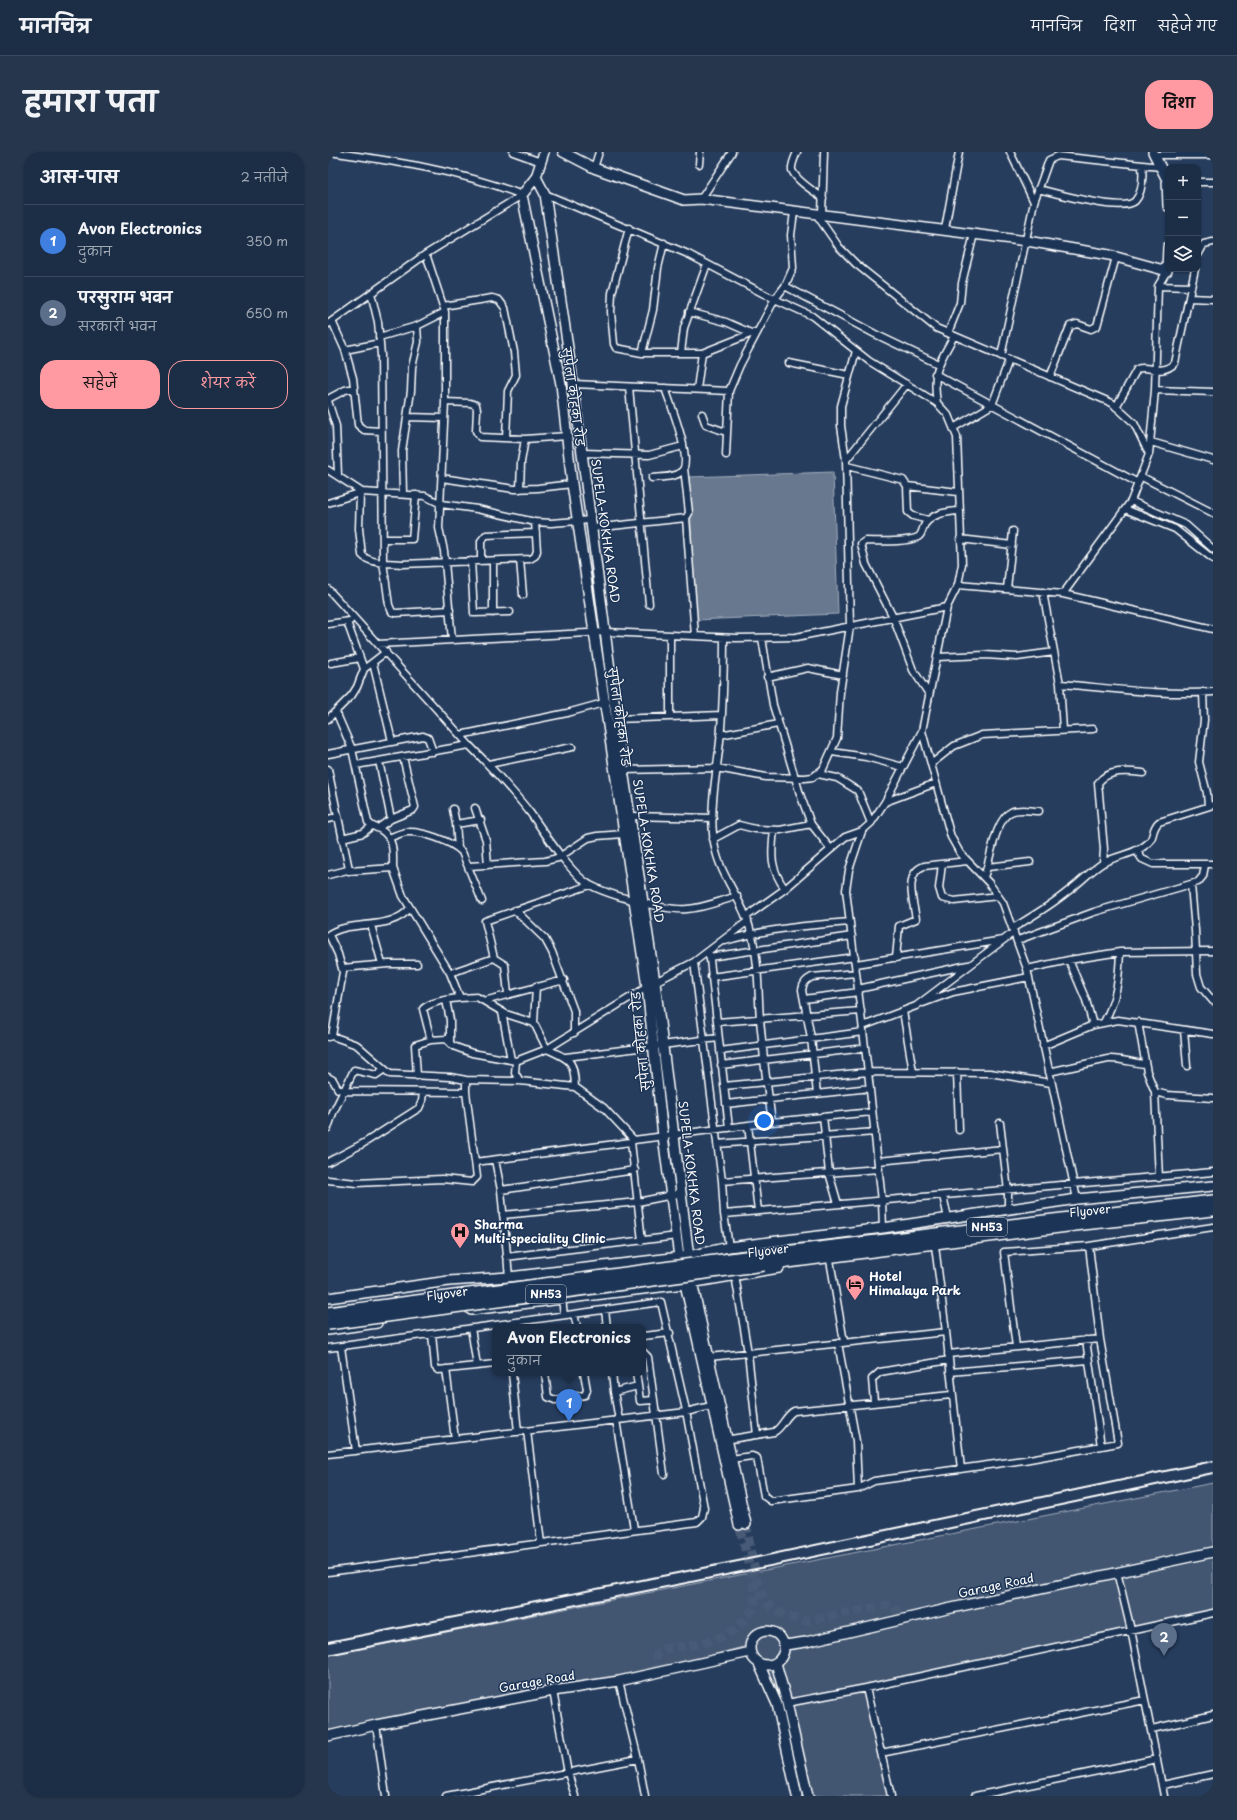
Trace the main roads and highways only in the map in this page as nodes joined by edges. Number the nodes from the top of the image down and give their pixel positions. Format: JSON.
{"nodes":[{"id":1,"x":1213,"y":1201,"type":"edge"},
{"id":2,"x":1213,"y":1210,"type":"edge"},
{"id":3,"x":328,"y":1313,"type":"edge"},
{"id":4,"x":328,"y":1324,"type":"edge"}],
"edges":[{"from":1,"to":3,"type":"highway","name":"Flyover","number":"NH53","bridge":true},
{"from":2,"to":4,"type":"highway","name":"Flyover","number":"NH53","bridge":true}]}
